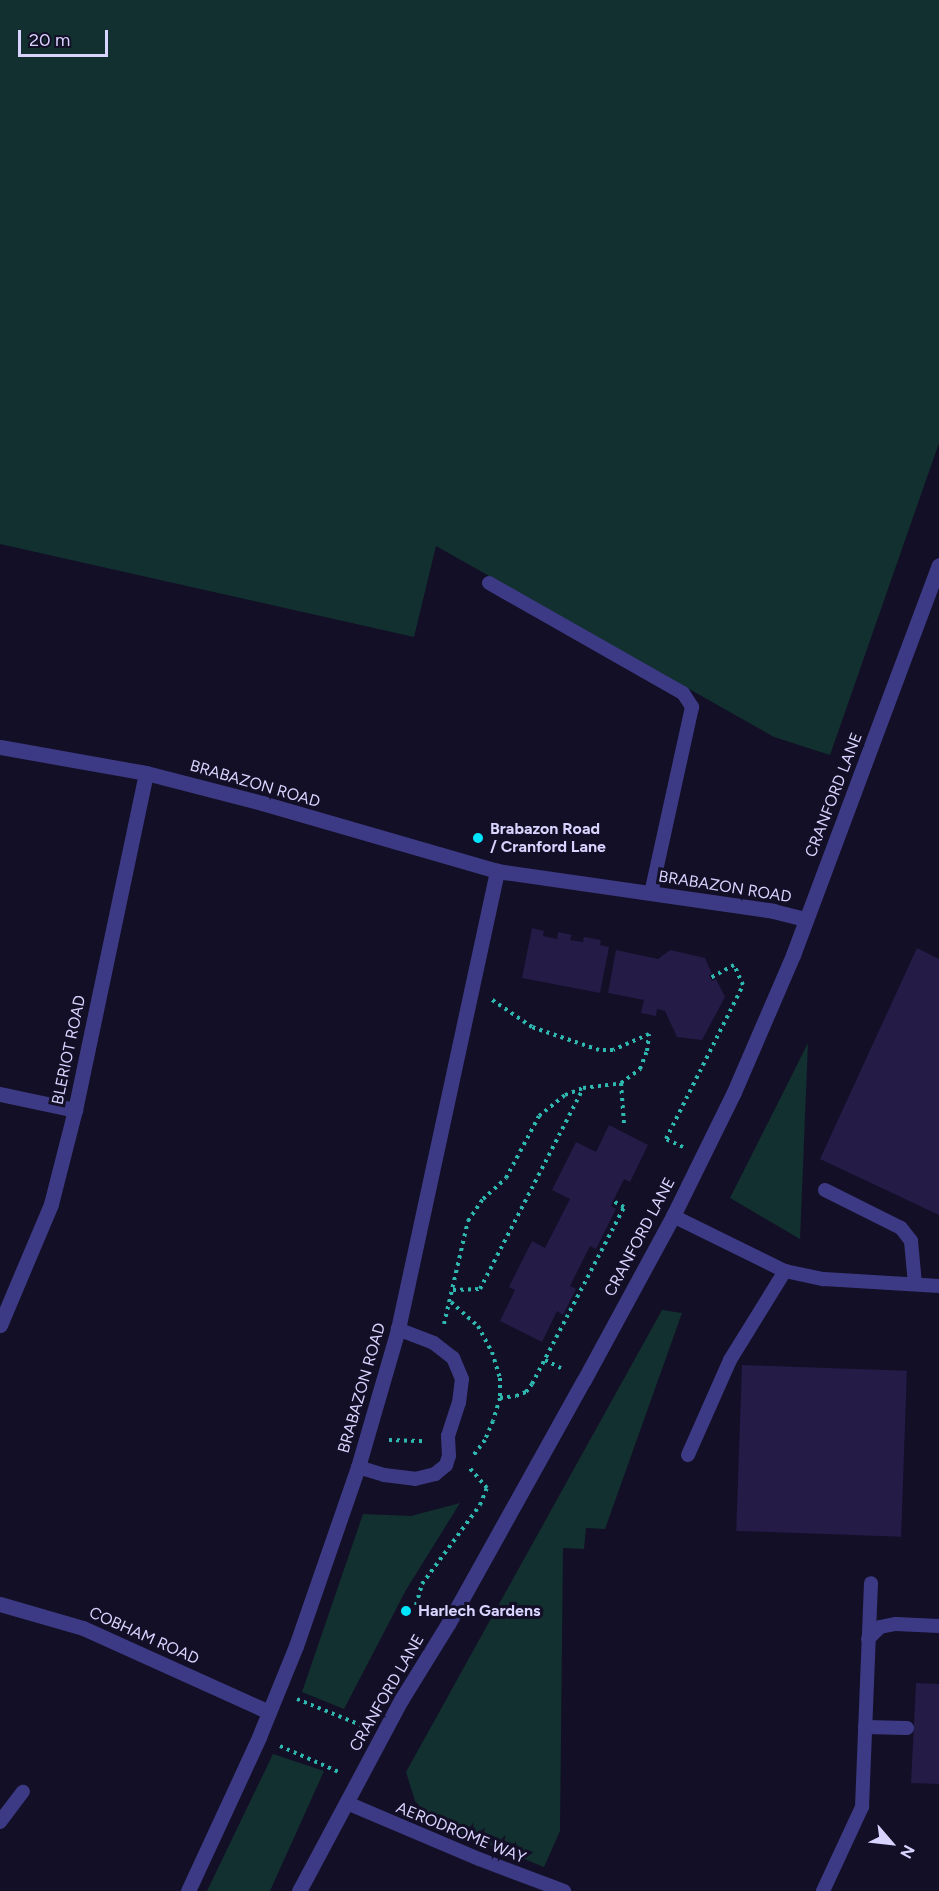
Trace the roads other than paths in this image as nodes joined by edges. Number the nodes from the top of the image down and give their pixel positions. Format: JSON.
{"nodes":[{"id":1,"x":939,"y":565,"type":"edge"},
{"id":2,"x":489,"y":583,"type":"dead end"},
{"id":3,"x":0,"y":747,"type":"edge"},
{"id":4,"x":146,"y":773,"type":"junction"},
{"id":5,"x":497,"y":871,"type":"junction"},
{"id":6,"x":651,"y":893,"type":"junction"},
{"id":7,"x":806,"y":919,"type":"junction"},
{"id":8,"x":0,"y":1094,"type":"edge"},
{"id":9,"x":75,"y":1110,"type":"junction"},
{"id":10,"x":825,"y":1190,"type":"dead end"},
{"id":11,"x":673,"y":1216,"type":"junction"},
{"id":12,"x":785,"y":1271,"type":"junction"},
{"id":13,"x":915,"y":1284,"type":"junction"},
{"id":14,"x":939,"y":1286,"type":"edge"},
{"id":15,"x":0,"y":1325,"type":"edge"},
{"id":16,"x":398,"y":1329,"type":"junction"},
{"id":17,"x":688,"y":1455,"type":"dead end"},
{"id":18,"x":358,"y":1467,"type":"junction"},
{"id":19,"x":871,"y":1583,"type":"dead end"},
{"id":20,"x":0,"y":1604,"type":"edge"},
{"id":21,"x":939,"y":1626,"type":"edge"},
{"id":22,"x":868,"y":1639,"type":"junction"},
{"id":23,"x":269,"y":1712,"type":"junction"},
{"id":24,"x":865,"y":1727,"type":"junction"},
{"id":25,"x":907,"y":1728,"type":"dead end"},
{"id":26,"x":23,"y":1792,"type":"dead end"},
{"id":27,"x":347,"y":1803,"type":"junction"},
{"id":28,"x":0,"y":1822,"type":"edge"},
{"id":29,"x":188,"y":1891,"type":"edge"},
{"id":30,"x":299,"y":1891,"type":"edge"},
{"id":31,"x":564,"y":1891,"type":"edge"},
{"id":32,"x":823,"y":1891,"type":"edge"}],
"edges":[{"from":1,"to":7,"type":"street","name":"CRANFORD LANE"},
{"from":2,"to":6,"type":"lane"},
{"from":3,"to":4,"type":"street","name":"BRABAZON ROAD"},
{"from":4,"to":5,"type":"street","name":"BRABAZON ROAD"},
{"from":4,"to":9,"type":"street","name":"BLERIOT ROAD"},
{"from":5,"to":6,"type":"street","name":"BRABAZON ROAD"},
{"from":5,"to":16,"type":"street","name":"BRABAZON ROAD"},
{"from":6,"to":7,"type":"street","name":"BRABAZON ROAD"},
{"from":7,"to":11,"type":"street","name":"CRANFORD LANE"},
{"from":8,"to":9,"type":"street"},
{"from":9,"to":15,"type":"street","name":"BLERIOT ROAD"},
{"from":10,"to":13,"type":"lane"},
{"from":11,"to":12,"type":"lane"},
{"from":11,"to":27,"type":"street","name":"CRANFORD LANE"},
{"from":12,"to":13,"type":"lane"},
{"from":12,"to":17,"type":"lane"},
{"from":13,"to":14,"type":"lane"},
{"from":16,"to":18,"type":"street","name":"BRABAZON ROAD"},
{"from":16,"to":18,"type":"lane"},
{"from":18,"to":23,"type":"street","name":"BRABAZON ROAD"},
{"from":19,"to":22,"type":"lane"},
{"from":20,"to":23,"type":"street","name":"COBHAM ROAD"},
{"from":21,"to":22,"type":"lane"},
{"from":22,"to":24,"type":"lane"},
{"from":23,"to":29,"type":"street","name":"BRABAZON ROAD"},
{"from":24,"to":25,"type":"lane"},
{"from":24,"to":32,"type":"lane"},
{"from":26,"to":28,"type":"lane"},
{"from":27,"to":30,"type":"street","name":"CRANFORD LANE"},
{"from":27,"to":31,"type":"lane","name":"AERODROME WAY"}]}
